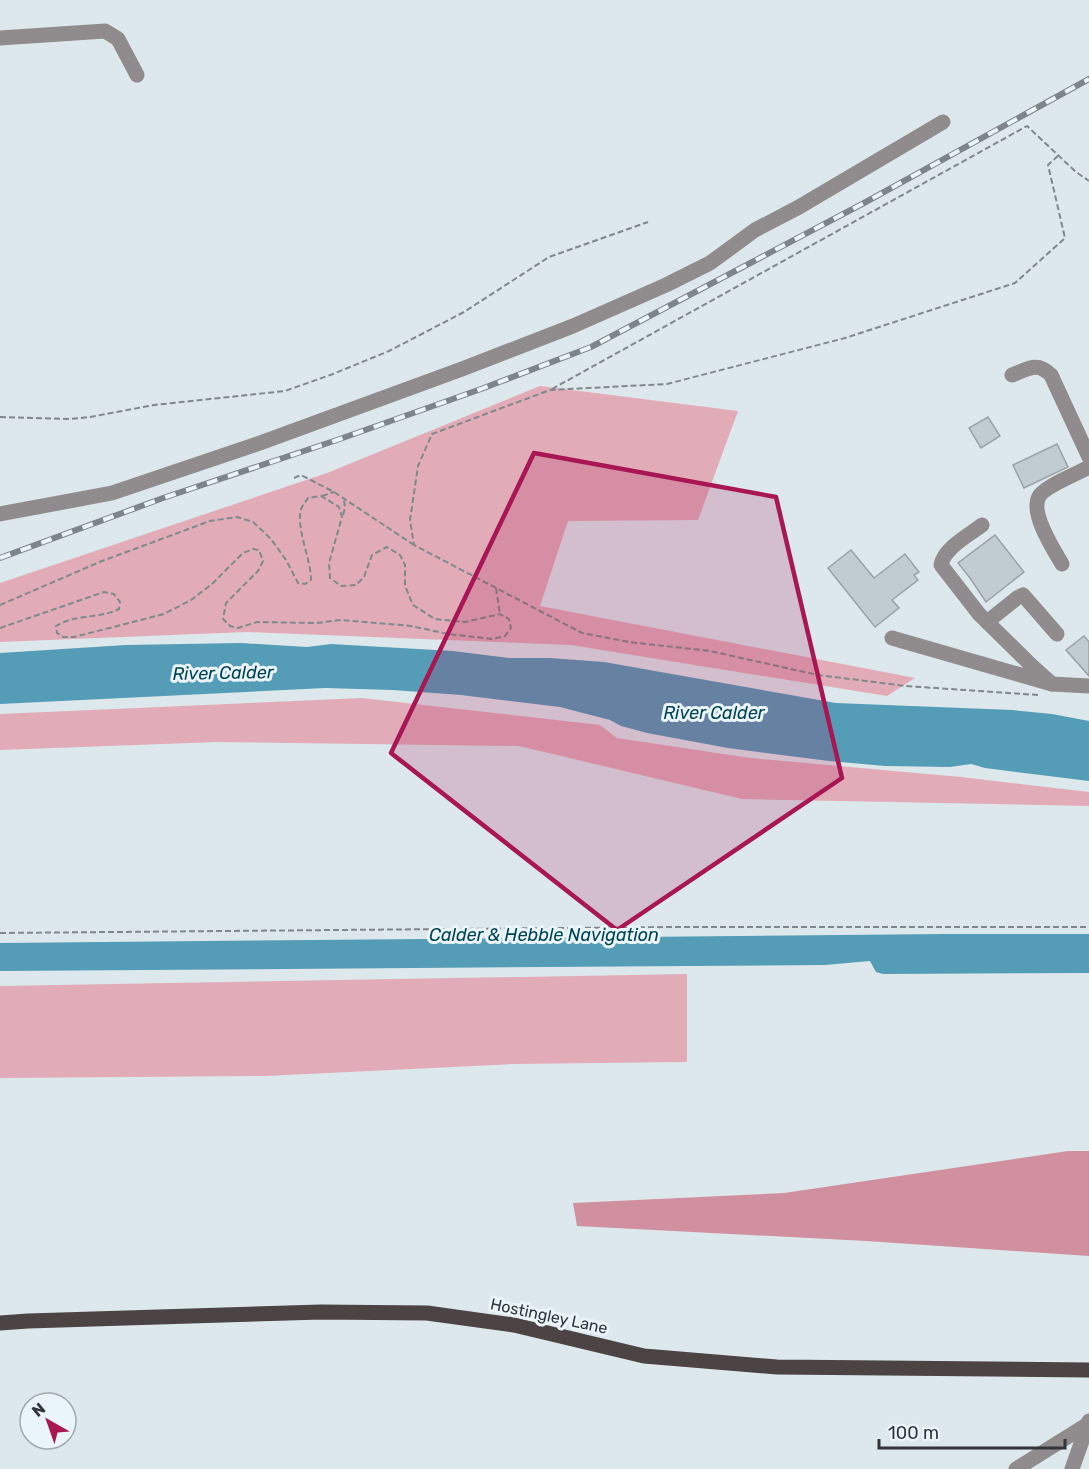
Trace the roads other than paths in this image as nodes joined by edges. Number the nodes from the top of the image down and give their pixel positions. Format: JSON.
{"nodes":[{"id":1,"x":0,"y":38,"type":"edge"},
{"id":2,"x":137,"y":75,"type":"dead end"},
{"id":3,"x":943,"y":122,"type":"dead end"},
{"id":4,"x":1012,"y":375,"type":"dead end"},
{"id":5,"x":1089,"y":457,"type":"edge"},
{"id":6,"x":1089,"y":467,"type":"edge"},
{"id":7,"x":0,"y":514,"type":"edge"},
{"id":8,"x":982,"y":525,"type":"dead end"},
{"id":9,"x":1062,"y":564,"type":"dead end"},
{"id":10,"x":987,"y":622,"type":"junction"},
{"id":11,"x":1057,"y":634,"type":"dead end"},
{"id":12,"x":892,"y":638,"type":"dead end"},
{"id":13,"x":1089,"y":686,"type":"edge"},
{"id":14,"x":1048,"y":690,"type":"junction"},
{"id":15,"x":0,"y":1323,"type":"edge"},
{"id":16,"x":1089,"y":1370,"type":"edge"},
{"id":17,"x":1088,"y":1423,"type":"edge"},
{"id":18,"x":1016,"y":1469,"type":"edge"},
{"id":19,"x":1072,"y":1469,"type":"edge"}],
"edges":[{"from":1,"to":2,"type":"lane"},
{"from":3,"to":7,"type":"lane"},
{"from":4,"to":5,"type":"lane"},
{"from":6,"to":9,"type":"lane"},
{"from":8,"to":10,"type":"lane"},
{"from":10,"to":11,"type":"lane"},
{"from":10,"to":14,"type":"lane"},
{"from":12,"to":14,"type":"lane"},
{"from":13,"to":14,"type":"lane"},
{"from":15,"to":16,"type":"main road","name":"Hostingley Lane"},
{"from":17,"to":18,"type":"lane"},
{"from":17,"to":19,"type":"lane"}]}
